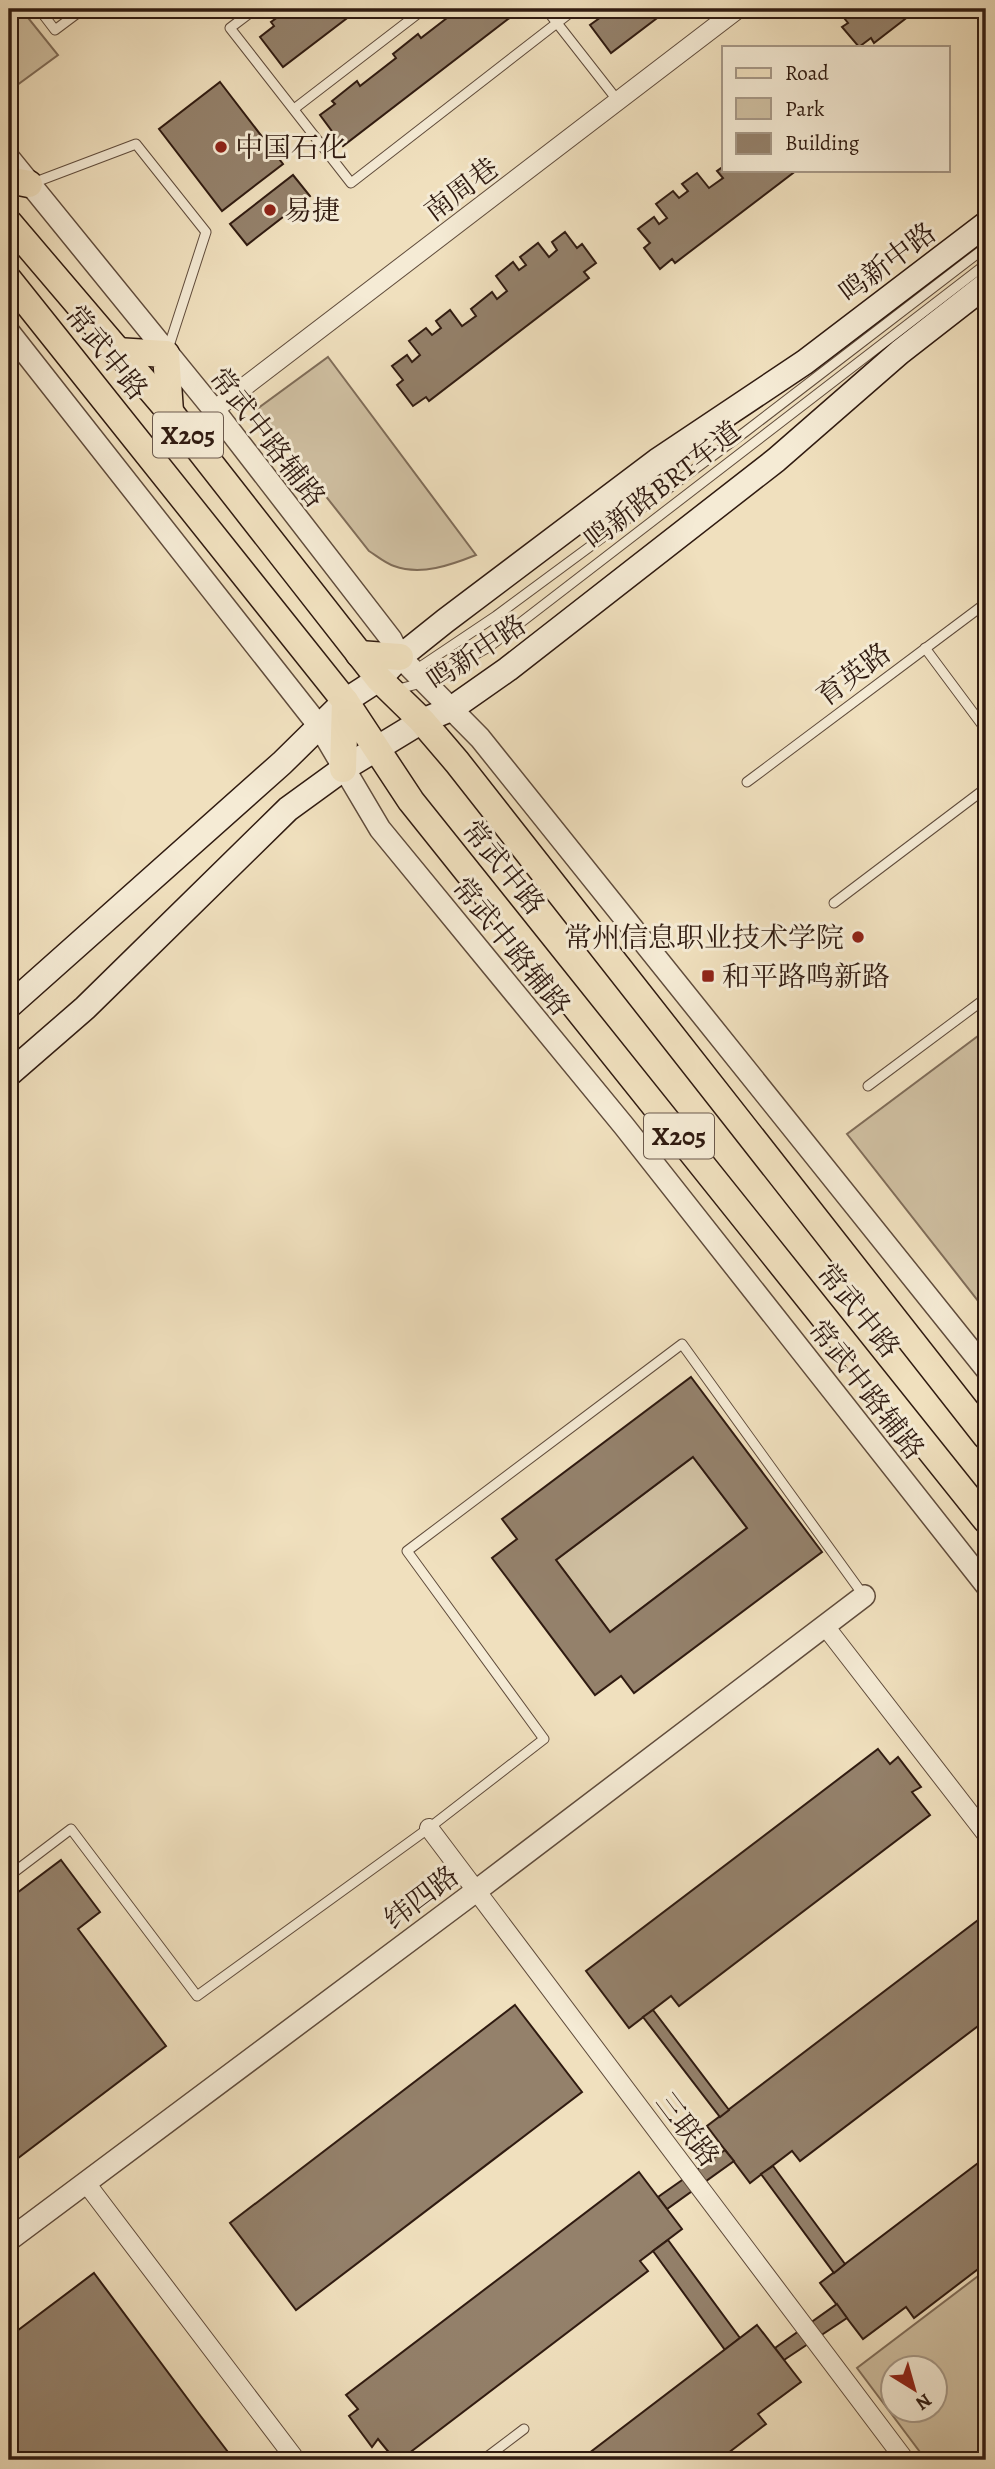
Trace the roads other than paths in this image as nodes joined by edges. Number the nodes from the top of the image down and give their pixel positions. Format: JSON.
{"nodes":[{"id":1,"x":39,"y":9,"type":"edge"},
{"id":2,"x":83,"y":9,"type":"edge"},
{"id":3,"x":255,"y":9,"type":"edge"},
{"id":4,"x":424,"y":9,"type":"edge"},
{"id":5,"x":546,"y":9,"type":"edge"},
{"id":6,"x":575,"y":9,"type":"edge"},
{"id":7,"x":738,"y":9,"type":"edge"},
{"id":8,"x":557,"y":23,"type":"junction"},
{"id":9,"x":619,"y":102,"type":"junction"},
{"id":10,"x":294,"y":109,"type":"junction"},
{"id":11,"x":9,"y":158,"type":"edge"},
{"id":12,"x":19,"y":182,"type":"edge"},
{"id":13,"x":9,"y":223,"type":"edge"},
{"id":14,"x":986,"y":223,"type":"edge"},
{"id":15,"x":986,"y":247,"type":"edge"},
{"id":16,"x":986,"y":264,"type":"edge"},
{"id":17,"x":9,"y":280,"type":"edge"},
{"id":18,"x":986,"y":285,"type":"edge"},
{"id":19,"x":9,"y":332,"type":"edge"},
{"id":20,"x":116,"y":351,"type":"junction"},
{"id":21,"x":166,"y":354,"type":"junction"},
{"id":22,"x":214,"y":410,"type":"junction"},
{"id":23,"x":170,"y":412,"type":"junction"},
{"id":24,"x":986,"y":603,"type":"edge"},
{"id":25,"x":925,"y":648,"type":"junction"},
{"id":26,"x":359,"y":654,"type":"junction"},
{"id":27,"x":413,"y":670,"type":"junction"},
{"id":28,"x":373,"y":692,"type":"junction"},
{"id":29,"x":451,"y":709,"type":"junction"},
{"id":30,"x":422,"y":721,"type":"junction"},
{"id":31,"x":319,"y":726,"type":"junction"},
{"id":32,"x":986,"y":730,"type":"edge"},
{"id":33,"x":376,"y":749,"type":"junction"},
{"id":34,"x":343,"y":769,"type":"junction"},
{"id":35,"x":747,"y":782,"type":"dead end"},
{"id":36,"x":986,"y":789,"type":"edge"},
{"id":37,"x":834,"y":903,"type":"dead end"},
{"id":38,"x":986,"y":998,"type":"edge"},
{"id":39,"x":9,"y":1006,"type":"edge"},
{"id":40,"x":9,"y":1074,"type":"edge"},
{"id":41,"x":868,"y":1086,"type":"dead end"},
{"id":42,"x":986,"y":1369,"type":"edge"},
{"id":43,"x":986,"y":1436,"type":"edge"},
{"id":44,"x":986,"y":1520,"type":"edge"},
{"id":45,"x":986,"y":1585,"type":"edge"},
{"id":46,"x":864,"y":1596,"type":"joint"},
{"id":47,"x":825,"y":1626,"type":"junction"},
{"id":48,"x":429,"y":1828,"type":"junction"},
{"id":49,"x":986,"y":1834,"type":"edge"},
{"id":50,"x":9,"y":1876,"type":"edge"},
{"id":51,"x":476,"y":1891,"type":"junction"},
{"id":52,"x":86,"y":2183,"type":"junction"},
{"id":53,"x":9,"y":2239,"type":"edge"},
{"id":54,"x":524,"y":2428,"type":"dead end"},
{"id":55,"x":296,"y":2460,"type":"edge"},
{"id":56,"x":483,"y":2460,"type":"edge"},
{"id":57,"x":905,"y":2460,"type":"edge"}],
"edges":[{"from":1,"to":2,"type":"lane"},
{"from":3,"to":10,"type":"lane"},
{"from":4,"to":10,"type":"lane"},
{"from":5,"to":8,"type":"lane"},
{"from":6,"to":8,"type":"lane"},
{"from":7,"to":9,"type":"street","name":"南周巷"},
{"from":8,"to":9,"type":"lane"},
{"from":8,"to":10,"type":"lane"},
{"from":9,"to":22,"type":"street","name":"南周巷"},
{"from":11,"to":12,"type":"street","name":"常武中路辅路"},
{"from":12,"to":21,"type":"street","name":"常武中路辅路"},
{"from":12,"to":21,"type":"lane"},
{"from":13,"to":20,"type":"main road","name":"常武中路","number":"X205"},
{"from":14,"to":27,"type":"main road","name":"鸣新中路"},
{"from":15,"to":27,"type":"lane","name":"鸣新路BRT车道"},
{"from":16,"to":27,"type":"lane","name":"鸣新路BRT车道"},
{"from":17,"to":28,"type":"main road","name":"常武中路","number":"X205"},
{"from":18,"to":29,"type":"main road","name":"鸣新中路"},
{"from":19,"to":31,"type":"street","name":"常武中路辅路"},
{"from":20,"to":21,"type":"main road"},
{"from":20,"to":23,"type":"main road","name":"常武中路","number":"X205"},
{"from":21,"to":22,"type":"street","name":"常武中路辅路"},
{"from":21,"to":23,"type":"main road"},
{"from":22,"to":27,"type":"street","name":"常武中路辅路"},
{"from":23,"to":26,"type":"main road","name":"常武中路","number":"X205"},
{"from":24,"to":25,"type":"lane","name":"育英路"},
{"from":25,"to":32,"type":"lane"},
{"from":25,"to":35,"type":"lane","name":"育英路"},
{"from":26,"to":27,"type":"main road"},
{"from":26,"to":28,"type":"main road","name":"常武中路","number":"X205"},
{"from":27,"to":28,"type":"main road","name":"鸣新中路"},
{"from":27,"to":28,"type":"lane","name":"鸣新路BRT车道"},
{"from":27,"to":29,"type":"street","name":"常武中路辅路"},
{"from":28,"to":30,"type":"main road","name":"常武中路","number":"X205"},
{"from":28,"to":31,"type":"main road","name":"鸣新中路"},
{"from":28,"to":33,"type":"main road","name":"常武中路","number":"X205"},
{"from":28,"to":34,"type":"main road"},
{"from":29,"to":30,"type":"main road","name":"鸣新中路"},
{"from":29,"to":42,"type":"street","name":"常武中路辅路"},
{"from":30,"to":33,"type":"main road","name":"鸣新中路"},
{"from":30,"to":43,"type":"main road","name":"常武中路","number":"X205"},
{"from":31,"to":34,"type":"street","name":"常武中路辅路"},
{"from":31,"to":39,"type":"main road","name":"鸣新中路"},
{"from":33,"to":34,"type":"main road","name":"鸣新中路"},
{"from":33,"to":44,"type":"main road","name":"常武中路","number":"X205"},
{"from":34,"to":40,"type":"main road","name":"鸣新中路"},
{"from":34,"to":45,"type":"street","name":"常武中路辅路"},
{"from":36,"to":37,"type":"lane"},
{"from":38,"to":41,"type":"lane"},
{"from":46,"to":47,"type":"street","name":"纬四路"},
{"from":46,"to":48,"type":"lane"},
{"from":47,"to":49,"type":"street"},
{"from":47,"to":51,"type":"street","name":"纬四路"},
{"from":48,"to":50,"type":"lane"},
{"from":48,"to":51,"type":"street","name":"三联路"},
{"from":51,"to":52,"type":"street","name":"纬四路"},
{"from":51,"to":57,"type":"street","name":"三联路"},
{"from":52,"to":53,"type":"street","name":"纬四路"},
{"from":52,"to":55,"type":"street"},
{"from":54,"to":56,"type":"lane"}]}
